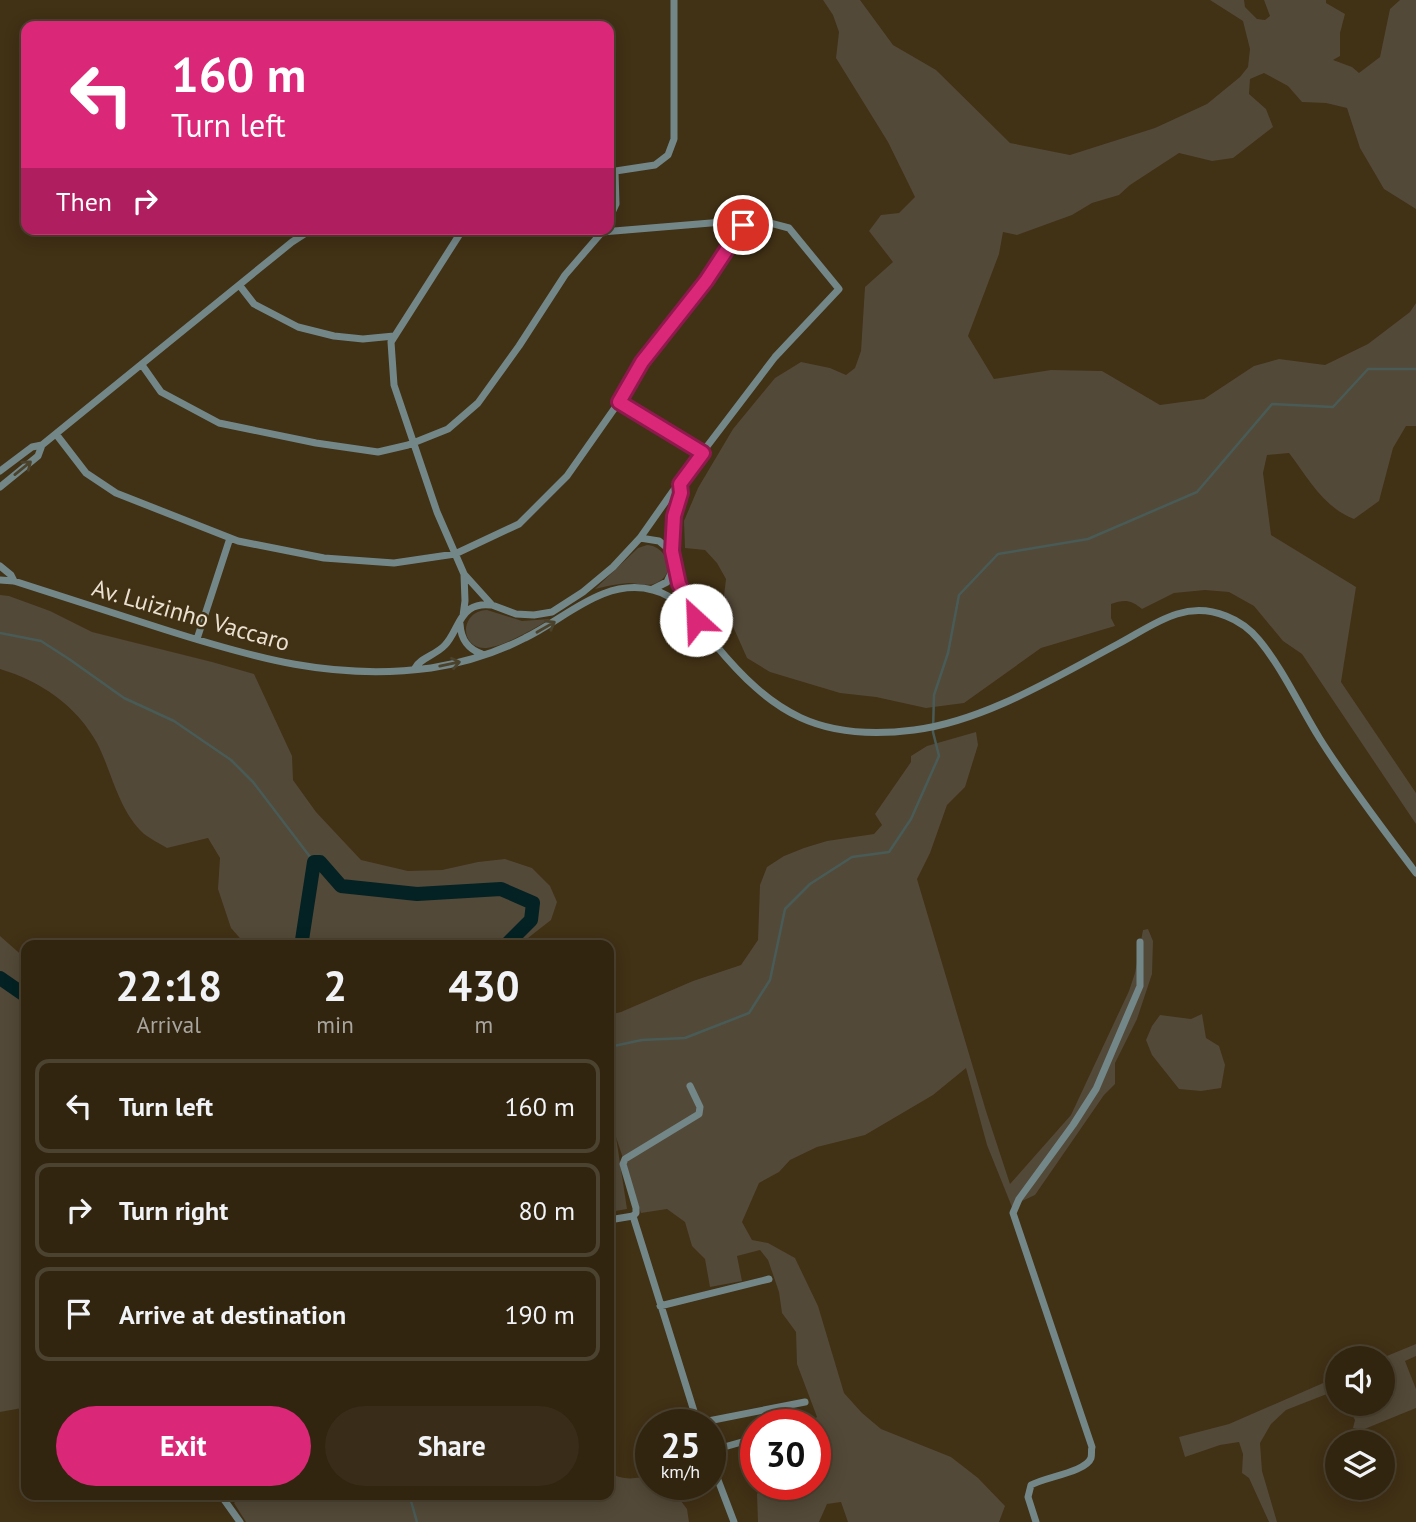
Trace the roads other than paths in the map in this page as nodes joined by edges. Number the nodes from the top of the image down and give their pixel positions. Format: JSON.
{"nodes":[{"id":1,"x":674,"y":0,"type":"edge"},
{"id":2,"x":614,"y":172,"type":"edge"},
{"id":3,"x":614,"y":188,"type":"edge"},
{"id":4,"x":614,"y":208,"type":"edge"},
{"id":5,"x":747,"y":219,"type":"junction"},
{"id":6,"x":614,"y":230,"type":"edge"},
{"id":7,"x":303,"y":235,"type":"edge"},
{"id":8,"x":459,"y":235,"type":"edge"},
{"id":9,"x":600,"y":235,"type":"edge"},
{"id":10,"x":240,"y":286,"type":"junction"},
{"id":11,"x":394,"y":336,"type":"junction"},
{"id":12,"x":142,"y":365,"type":"junction"},
{"id":13,"x":619,"y":402,"type":"junction"},
{"id":14,"x":56,"y":434,"type":"junction"},
{"id":15,"x":414,"y":443,"type":"junction"},
{"id":16,"x":42,"y":446,"type":"junction"},
{"id":17,"x":703,"y":453,"type":"junction"},
{"id":18,"x":0,"y":471,"type":"edge"},
{"id":19,"x":680,"y":484,"type":"junction"},
{"id":20,"x":0,"y":487,"type":"edge"},
{"id":21,"x":230,"y":538,"type":"junction"},
{"id":22,"x":640,"y":538,"type":"junction"},
{"id":23,"x":672,"y":551,"type":"junction"},
{"id":24,"x":456,"y":554,"type":"junction"},
{"id":25,"x":673,"y":563,"type":"junction"},
{"id":26,"x":0,"y":566,"type":"edge"},
{"id":27,"x":464,"y":574,"type":"junction"},
{"id":28,"x":0,"y":580,"type":"edge"},
{"id":29,"x":14,"y":581,"type":"junction"},
{"id":30,"x":653,"y":590,"type":"junction"},
{"id":31,"x":492,"y":605,"type":"junction"},
{"id":32,"x":461,"y":620,"type":"junction"},
{"id":33,"x":696,"y":620,"type":"junction"},
{"id":34,"x":197,"y":639,"type":"junction"},
{"id":35,"x":484,"y":655,"type":"junction"},
{"id":36,"x":415,"y":668,"type":"junction"},
{"id":37,"x":1416,"y":873,"type":"edge"},
{"id":38,"x":1140,"y":942,"type":"dead end"},
{"id":39,"x":690,"y":1086,"type":"dead end"},
{"id":40,"x":633,"y":1216,"type":"junction"},
{"id":41,"x":614,"y":1219,"type":"edge"},
{"id":42,"x":769,"y":1279,"type":"dead end"},
{"id":43,"x":660,"y":1306,"type":"junction"},
{"id":44,"x":805,"y":1402,"type":"dead end"},
{"id":45,"x":693,"y":1409,"type":"edge"},
{"id":46,"x":726,"y":1418,"type":"edge"},
{"id":47,"x":224,"y":1500,"type":"edge"},
{"id":48,"x":726,"y":1500,"type":"edge"},
{"id":49,"x":240,"y":1522,"type":"edge"},
{"id":50,"x":734,"y":1522,"type":"edge"},
{"id":51,"x":1036,"y":1522,"type":"edge"}],
"edges":[{"from":1,"to":2,"type":"street"},
{"from":3,"to":4,"type":"street"},
{"from":5,"to":6,"type":"street"},
{"from":5,"to":13,"type":"street"},
{"from":5,"to":17,"type":"street"},
{"from":7,"to":10,"type":"street"},
{"from":8,"to":11,"type":"street"},
{"from":9,"to":15,"type":"street"},
{"from":10,"to":11,"type":"street"},
{"from":10,"to":12,"type":"street"},
{"from":11,"to":15,"type":"street"},
{"from":12,"to":14,"type":"street"},
{"from":12,"to":15,"type":"street"},
{"from":13,"to":17,"type":"street"},
{"from":13,"to":24,"type":"street"},
{"from":14,"to":16,"type":"street"},
{"from":14,"to":21,"type":"street"},
{"from":15,"to":24,"type":"street"},
{"from":16,"to":18,"type":"street"},
{"from":20,"to":16,"type":"street","one_way":true},
{"from":17,"to":19,"type":"street"},
{"from":19,"to":22,"type":"street"},
{"from":19,"to":23,"type":"street"},
{"from":21,"to":24,"type":"street"},
{"from":21,"to":34,"type":"street"},
{"from":22,"to":23,"type":"street"},
{"from":22,"to":31,"type":"street"},
{"from":23,"to":25,"type":"street"},
{"from":24,"to":27,"type":"street"},
{"from":25,"to":30,"type":"street"},
{"from":25,"to":33,"type":"street"},
{"from":26,"to":29,"type":"street"},
{"from":27,"to":31,"type":"street"},
{"from":27,"to":32,"type":"street"},
{"from":28,"to":29,"type":"street","name":"Av. Luizinho Vaccaro"},
{"from":29,"to":34,"type":"street","name":"Av. Luizinho Vaccaro"},
{"from":30,"to":33,"type":"street"},
{"from":35,"to":30,"type":"street","name":"Av. Luizinho Vaccaro","one_way":true},
{"from":31,"to":32,"type":"street"},
{"from":32,"to":35,"type":"street"},
{"from":32,"to":36,"type":"street"},
{"from":33,"to":37,"type":"street"},
{"from":34,"to":36,"type":"street","name":"Av. Luizinho Vaccaro"},
{"from":36,"to":35,"type":"street","name":"Av. Luizinho Vaccaro","one_way":true},
{"from":38,"to":51,"type":"street"},
{"from":39,"to":40,"type":"street"},
{"from":40,"to":41,"type":"street"},
{"from":40,"to":43,"type":"street"},
{"from":42,"to":43,"type":"street"},
{"from":43,"to":45,"type":"street"},
{"from":44,"to":46,"type":"street"},
{"from":47,"to":49,"type":"street"},
{"from":48,"to":50,"type":"street"}]}
